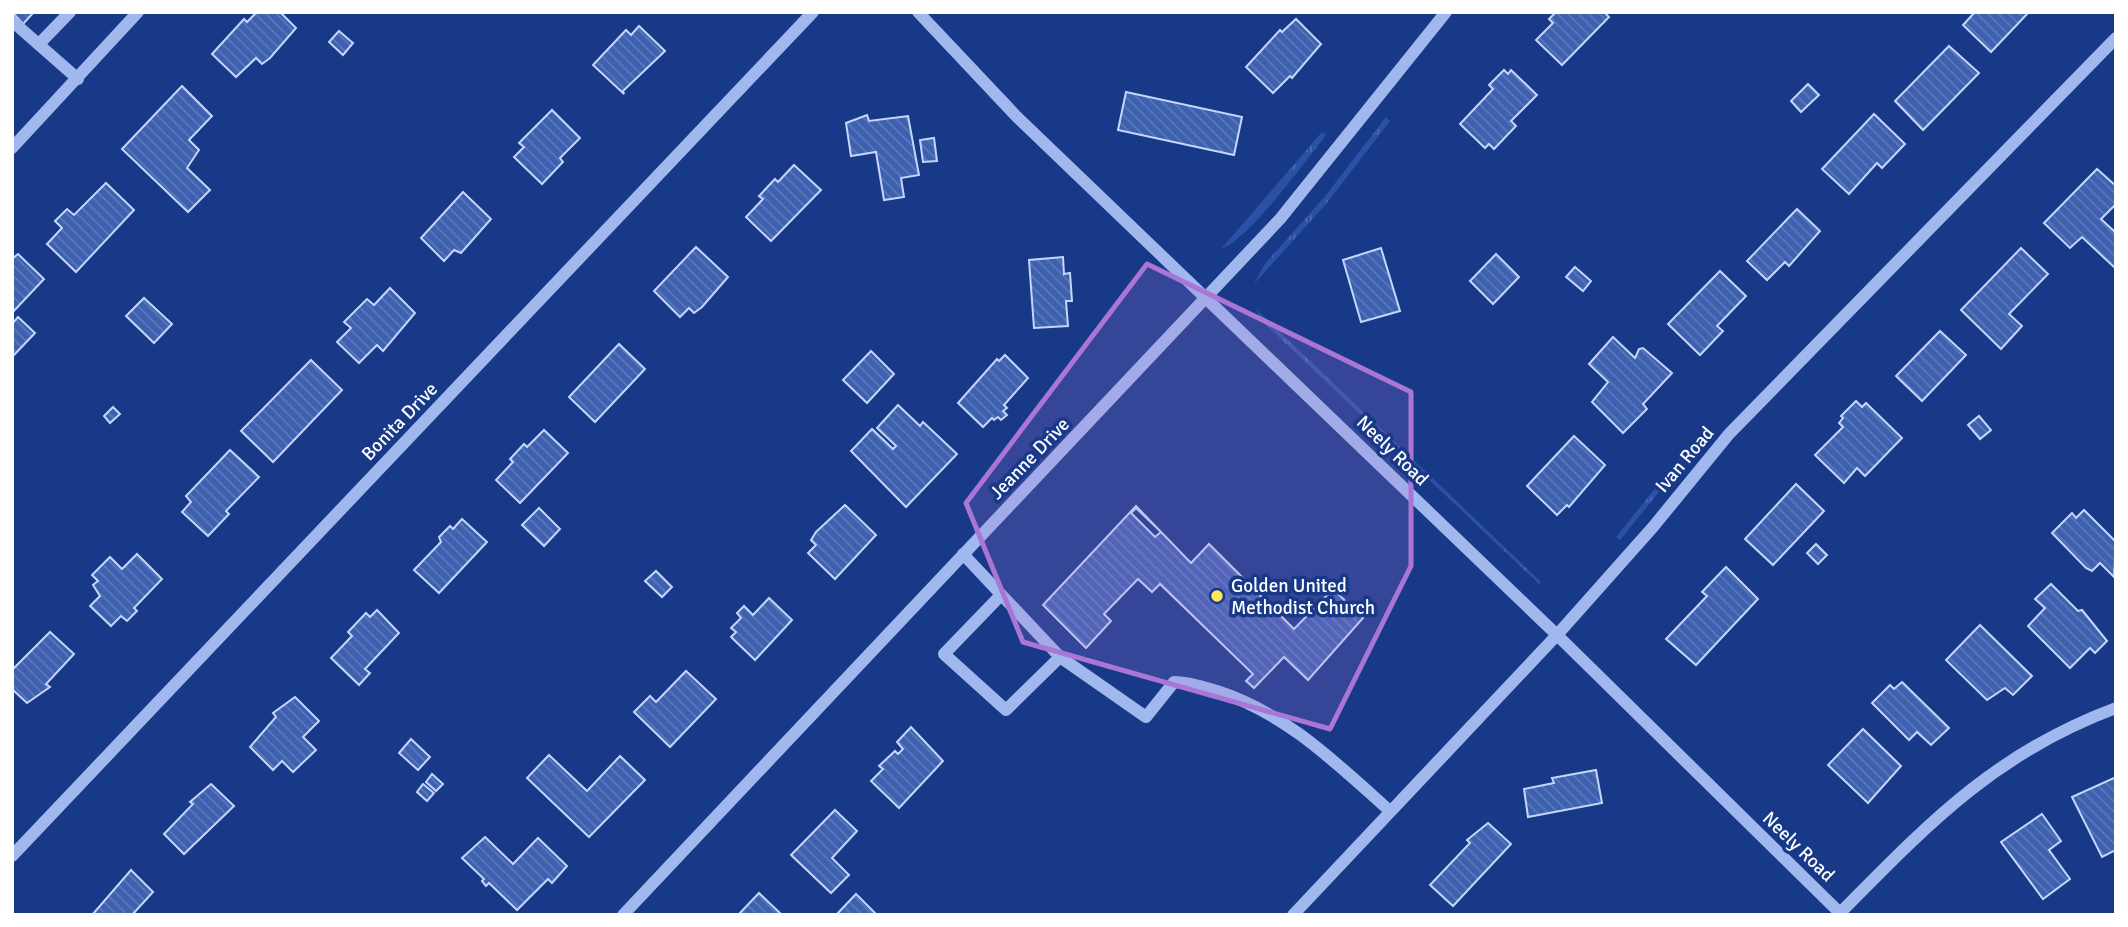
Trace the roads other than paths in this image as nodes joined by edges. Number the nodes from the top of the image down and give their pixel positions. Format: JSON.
{"nodes":[{"id":1,"x":69,"y":12,"type":"edge"},
{"id":2,"x":138,"y":12,"type":"edge"},
{"id":3,"x":813,"y":12,"type":"edge"},
{"id":4,"x":918,"y":12,"type":"edge"},
{"id":5,"x":1446,"y":12,"type":"edge"},
{"id":6,"x":12,"y":21,"type":"edge"},
{"id":7,"x":2116,"y":38,"type":"edge"},
{"id":8,"x":38,"y":44,"type":"junction"},
{"id":9,"x":78,"y":79,"type":"junction"},
{"id":10,"x":12,"y":148,"type":"edge"},
{"id":11,"x":1207,"y":298,"type":"junction"},
{"id":12,"x":963,"y":554,"type":"junction"},
{"id":13,"x":1001,"y":595,"type":"junction"},
{"id":14,"x":1557,"y":635,"type":"junction"},
{"id":15,"x":1060,"y":657,"type":"junction"},
{"id":16,"x":2116,"y":708,"type":"edge"},
{"id":17,"x":1390,"y":811,"type":"junction"},
{"id":18,"x":12,"y":856,"type":"edge"},
{"id":19,"x":1841,"y":914,"type":"edge"},
{"id":20,"x":623,"y":915,"type":"edge"},
{"id":21,"x":1293,"y":915,"type":"edge"}],
"edges":[{"from":1,"to":8,"type":"street"},
{"from":2,"to":9,"type":"street"},
{"from":3,"to":18,"type":"street","name":"Bonita Drive"},
{"from":4,"to":11,"type":"street","name":"Neely Road"},
{"from":5,"to":11,"type":"street","name":"Jeanne Drive"},
{"from":6,"to":8,"type":"street"},
{"from":7,"to":14,"type":"street","name":"Ivan Road"},
{"from":8,"to":9,"type":"street"},
{"from":9,"to":10,"type":"street"},
{"from":11,"to":12,"type":"street","name":"Jeanne Drive"},
{"from":11,"to":14,"type":"street","name":"Neely Road"},
{"from":12,"to":13,"type":"street"},
{"from":12,"to":20,"type":"street","name":"Jeanne Drive"},
{"from":13,"to":15,"type":"street"},
{"from":13,"to":15,"type":"street"},
{"from":14,"to":17,"type":"street","name":"Ivan Road"},
{"from":14,"to":19,"type":"street","name":"Neely Road"},
{"from":15,"to":17,"type":"street"},
{"from":16,"to":19,"type":"street"},
{"from":17,"to":21,"type":"street","name":"Ivan Road"}]}
